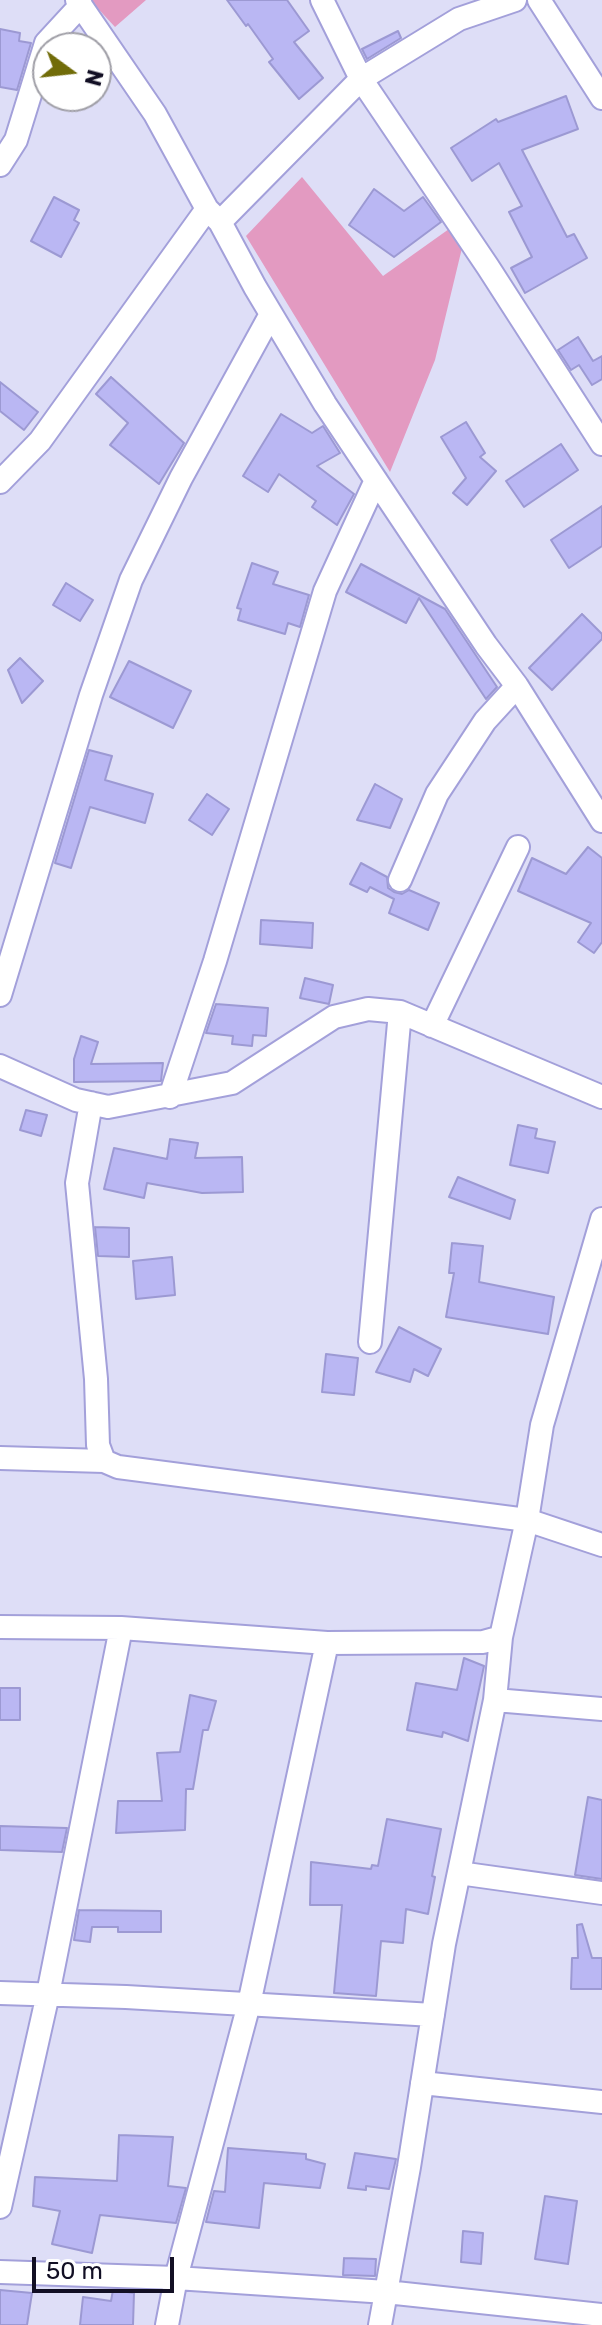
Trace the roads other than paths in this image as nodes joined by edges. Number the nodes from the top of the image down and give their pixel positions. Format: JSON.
{"nodes":[{"id":1,"x":322,"y":0,"type":"edge"},
{"id":2,"x":539,"y":0,"type":"edge"},
{"id":3,"x":505,"y":1,"type":"edge"},
{"id":4,"x":79,"y":2,"type":"edge"},
{"id":5,"x":361,"y":79,"type":"junction"},
{"id":6,"x":602,"y":98,"type":"edge"},
{"id":7,"x":0,"y":165,"type":"edge"},
{"id":8,"x":214,"y":215,"type":"junction"},
{"id":9,"x":271,"y":314,"type":"junction"},
{"id":10,"x":602,"y":444,"type":"edge"},
{"id":11,"x":376,"y":480,"type":"junction"},
{"id":12,"x":0,"y":482,"type":"edge"},
{"id":13,"x":517,"y":686,"type":"junction"},
{"id":14,"x":602,"y":821,"type":"edge"},
{"id":15,"x":518,"y":847,"type":"dead end"},
{"id":16,"x":400,"y":880,"type":"dead end"},
{"id":17,"x":0,"y":995,"type":"edge"},
{"id":18,"x":400,"y":1012,"type":"junction"},
{"id":19,"x":432,"y":1026,"type":"junction"},
{"id":20,"x":3,"y":1073,"type":"edge"},
{"id":21,"x":170,"y":1097,"type":"junction"},
{"id":22,"x":602,"y":1097,"type":"edge"},
{"id":23,"x":91,"y":1103,"type":"junction"},
{"id":24,"x":602,"y":1219,"type":"edge"},
{"id":25,"x":370,"y":1342,"type":"dead end"},
{"id":26,"x":0,"y":1458,"type":"edge"},
{"id":27,"x":104,"y":1461,"type":"junction"},
{"id":28,"x":527,"y":1520,"type":"junction"},
{"id":29,"x":602,"y":1545,"type":"edge"},
{"id":30,"x":0,"y":1627,"type":"edge"},
{"id":31,"x":121,"y":1628,"type":"junction"},
{"id":32,"x":501,"y":1637,"type":"junction"},
{"id":33,"x":327,"y":1643,"type":"junction"},
{"id":34,"x":495,"y":1700,"type":"junction"},
{"id":35,"x":602,"y":1709,"type":"edge"},
{"id":36,"x":459,"y":1873,"type":"junction"},
{"id":37,"x":602,"y":1893,"type":"edge"},
{"id":38,"x":0,"y":1993,"type":"edge"},
{"id":39,"x":48,"y":1994,"type":"junction"},
{"id":40,"x":249,"y":2004,"type":"junction"},
{"id":41,"x":433,"y":2015,"type":"junction"},
{"id":42,"x":422,"y":2083,"type":"junction"},
{"id":43,"x":602,"y":2102,"type":"edge"},
{"id":44,"x":0,"y":2207,"type":"edge"},
{"id":45,"x":0,"y":2272,"type":"edge"},
{"id":46,"x":176,"y":2278,"type":"junction"},
{"id":47,"x":386,"y":2292,"type":"junction"},
{"id":48,"x":602,"y":2315,"type":"edge"},
{"id":49,"x":167,"y":2325,"type":"edge"},
{"id":50,"x":380,"y":2325,"type":"edge"}],
"edges":[{"from":1,"to":5,"type":"street"},
{"from":2,"to":6,"type":"street"},
{"from":3,"to":5,"type":"street"},
{"from":4,"to":7,"type":"street"},
{"from":4,"to":8,"type":"street"},
{"from":5,"to":8,"type":"street"},
{"from":5,"to":10,"type":"street"},
{"from":8,"to":9,"type":"street"},
{"from":8,"to":12,"type":"street"},
{"from":9,"to":11,"type":"street"},
{"from":9,"to":17,"type":"street"},
{"from":11,"to":13,"type":"street"},
{"from":11,"to":21,"type":"street"},
{"from":13,"to":14,"type":"street"},
{"from":13,"to":16,"type":"street"},
{"from":15,"to":19,"type":"street"},
{"from":18,"to":19,"type":"street"},
{"from":18,"to":21,"type":"street"},
{"from":18,"to":25,"type":"street"},
{"from":19,"to":22,"type":"street"},
{"from":20,"to":23,"type":"street"},
{"from":21,"to":23,"type":"street"},
{"from":23,"to":27,"type":"street"},
{"from":24,"to":28,"type":"street"},
{"from":26,"to":27,"type":"street"},
{"from":27,"to":28,"type":"street"},
{"from":28,"to":29,"type":"street"},
{"from":28,"to":32,"type":"street"},
{"from":30,"to":31,"type":"street"},
{"from":31,"to":33,"type":"street"},
{"from":31,"to":39,"type":"street"},
{"from":32,"to":33,"type":"street"},
{"from":32,"to":34,"type":"street"},
{"from":33,"to":40,"type":"street"},
{"from":34,"to":35,"type":"street"},
{"from":34,"to":36,"type":"street"},
{"from":36,"to":37,"type":"street"},
{"from":36,"to":41,"type":"street"},
{"from":38,"to":39,"type":"street"},
{"from":39,"to":40,"type":"street"},
{"from":39,"to":44,"type":"street"},
{"from":40,"to":41,"type":"street"},
{"from":40,"to":46,"type":"street"},
{"from":41,"to":42,"type":"street"},
{"from":42,"to":43,"type":"street"},
{"from":42,"to":47,"type":"street"},
{"from":45,"to":46,"type":"street"},
{"from":46,"to":47,"type":"street"},
{"from":46,"to":49,"type":"street"},
{"from":47,"to":48,"type":"street"},
{"from":47,"to":50,"type":"street"}]}
